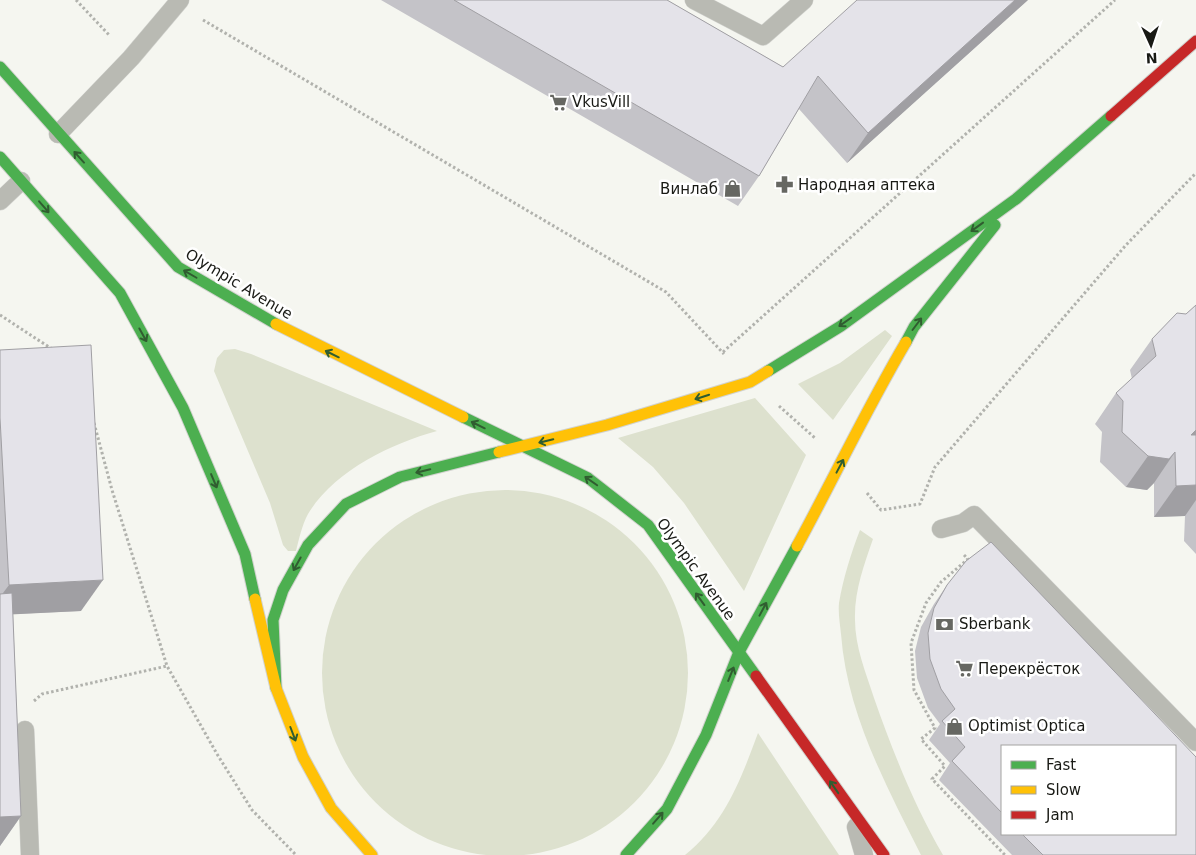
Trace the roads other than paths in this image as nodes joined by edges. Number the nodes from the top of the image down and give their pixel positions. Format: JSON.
{"nodes":[{"id":1,"x":694,"y":0,"type":"edge"},
{"id":2,"x":804,"y":0,"type":"edge"},
{"id":3,"x":179,"y":3,"type":"edge"},
{"id":4,"x":1196,"y":41,"type":"edge"},
{"id":5,"x":0,"y":67,"type":"edge"},
{"id":6,"x":58,"y":134,"type":"junction"},
{"id":7,"x":0,"y":157,"type":"edge"},
{"id":8,"x":21,"y":181,"type":"junction"},
{"id":9,"x":1016,"y":199,"type":"junction"},
{"id":10,"x":0,"y":201,"type":"edge"},
{"id":11,"x":522,"y":447,"type":"junction"},
{"id":12,"x":941,"y":529,"type":"road end"},
{"id":13,"x":739,"y":652,"type":"junction"},
{"id":14,"x":276,"y":688,"type":"junction"},
{"id":15,"x":25,"y":730,"type":"road end"},
{"id":16,"x":1196,"y":742,"type":"edge"},
{"id":17,"x":851,"y":811,"type":"junction"},
{"id":18,"x":30,"y":855,"type":"edge"},
{"id":19,"x":372,"y":855,"type":"edge"},
{"id":20,"x":626,"y":855,"type":"edge"},
{"id":21,"x":864,"y":855,"type":"edge"},
{"id":22,"x":884,"y":855,"type":"edge"}],
"edges":[{"from":1,"to":2,"type":"lane"},
{"from":3,"to":6,"type":"lane"},
{"from":4,"to":9,"type":"main road"},
{"from":5,"to":6,"type":"main road","name":"Olympic Avenue"},
{"from":11,"to":6,"type":"main road","name":"Olympic Avenue","one_way":true},
{"from":7,"to":8,"type":"main road"},
{"from":8,"to":10,"type":"lane"},
{"from":8,"to":14,"type":"main road","one_way":true},
{"from":9,"to":11,"type":"main road","one_way":true},
{"from":13,"to":9,"type":"main road","one_way":true},
{"from":13,"to":11,"type":"main road","name":"Olympic Avenue","one_way":true},
{"from":11,"to":14,"type":"main road","one_way":true},
{"from":12,"to":16,"type":"lane"},
{"from":17,"to":13,"type":"main road","name":"Olympic Avenue","one_way":true},
{"from":20,"to":13,"type":"main road","one_way":true},
{"from":14,"to":19,"type":"main road","one_way":true},
{"from":15,"to":18,"type":"lane"},
{"from":17,"to":21,"type":"lane"},
{"from":17,"to":22,"type":"main road","name":"Olympic Avenue"}]}
